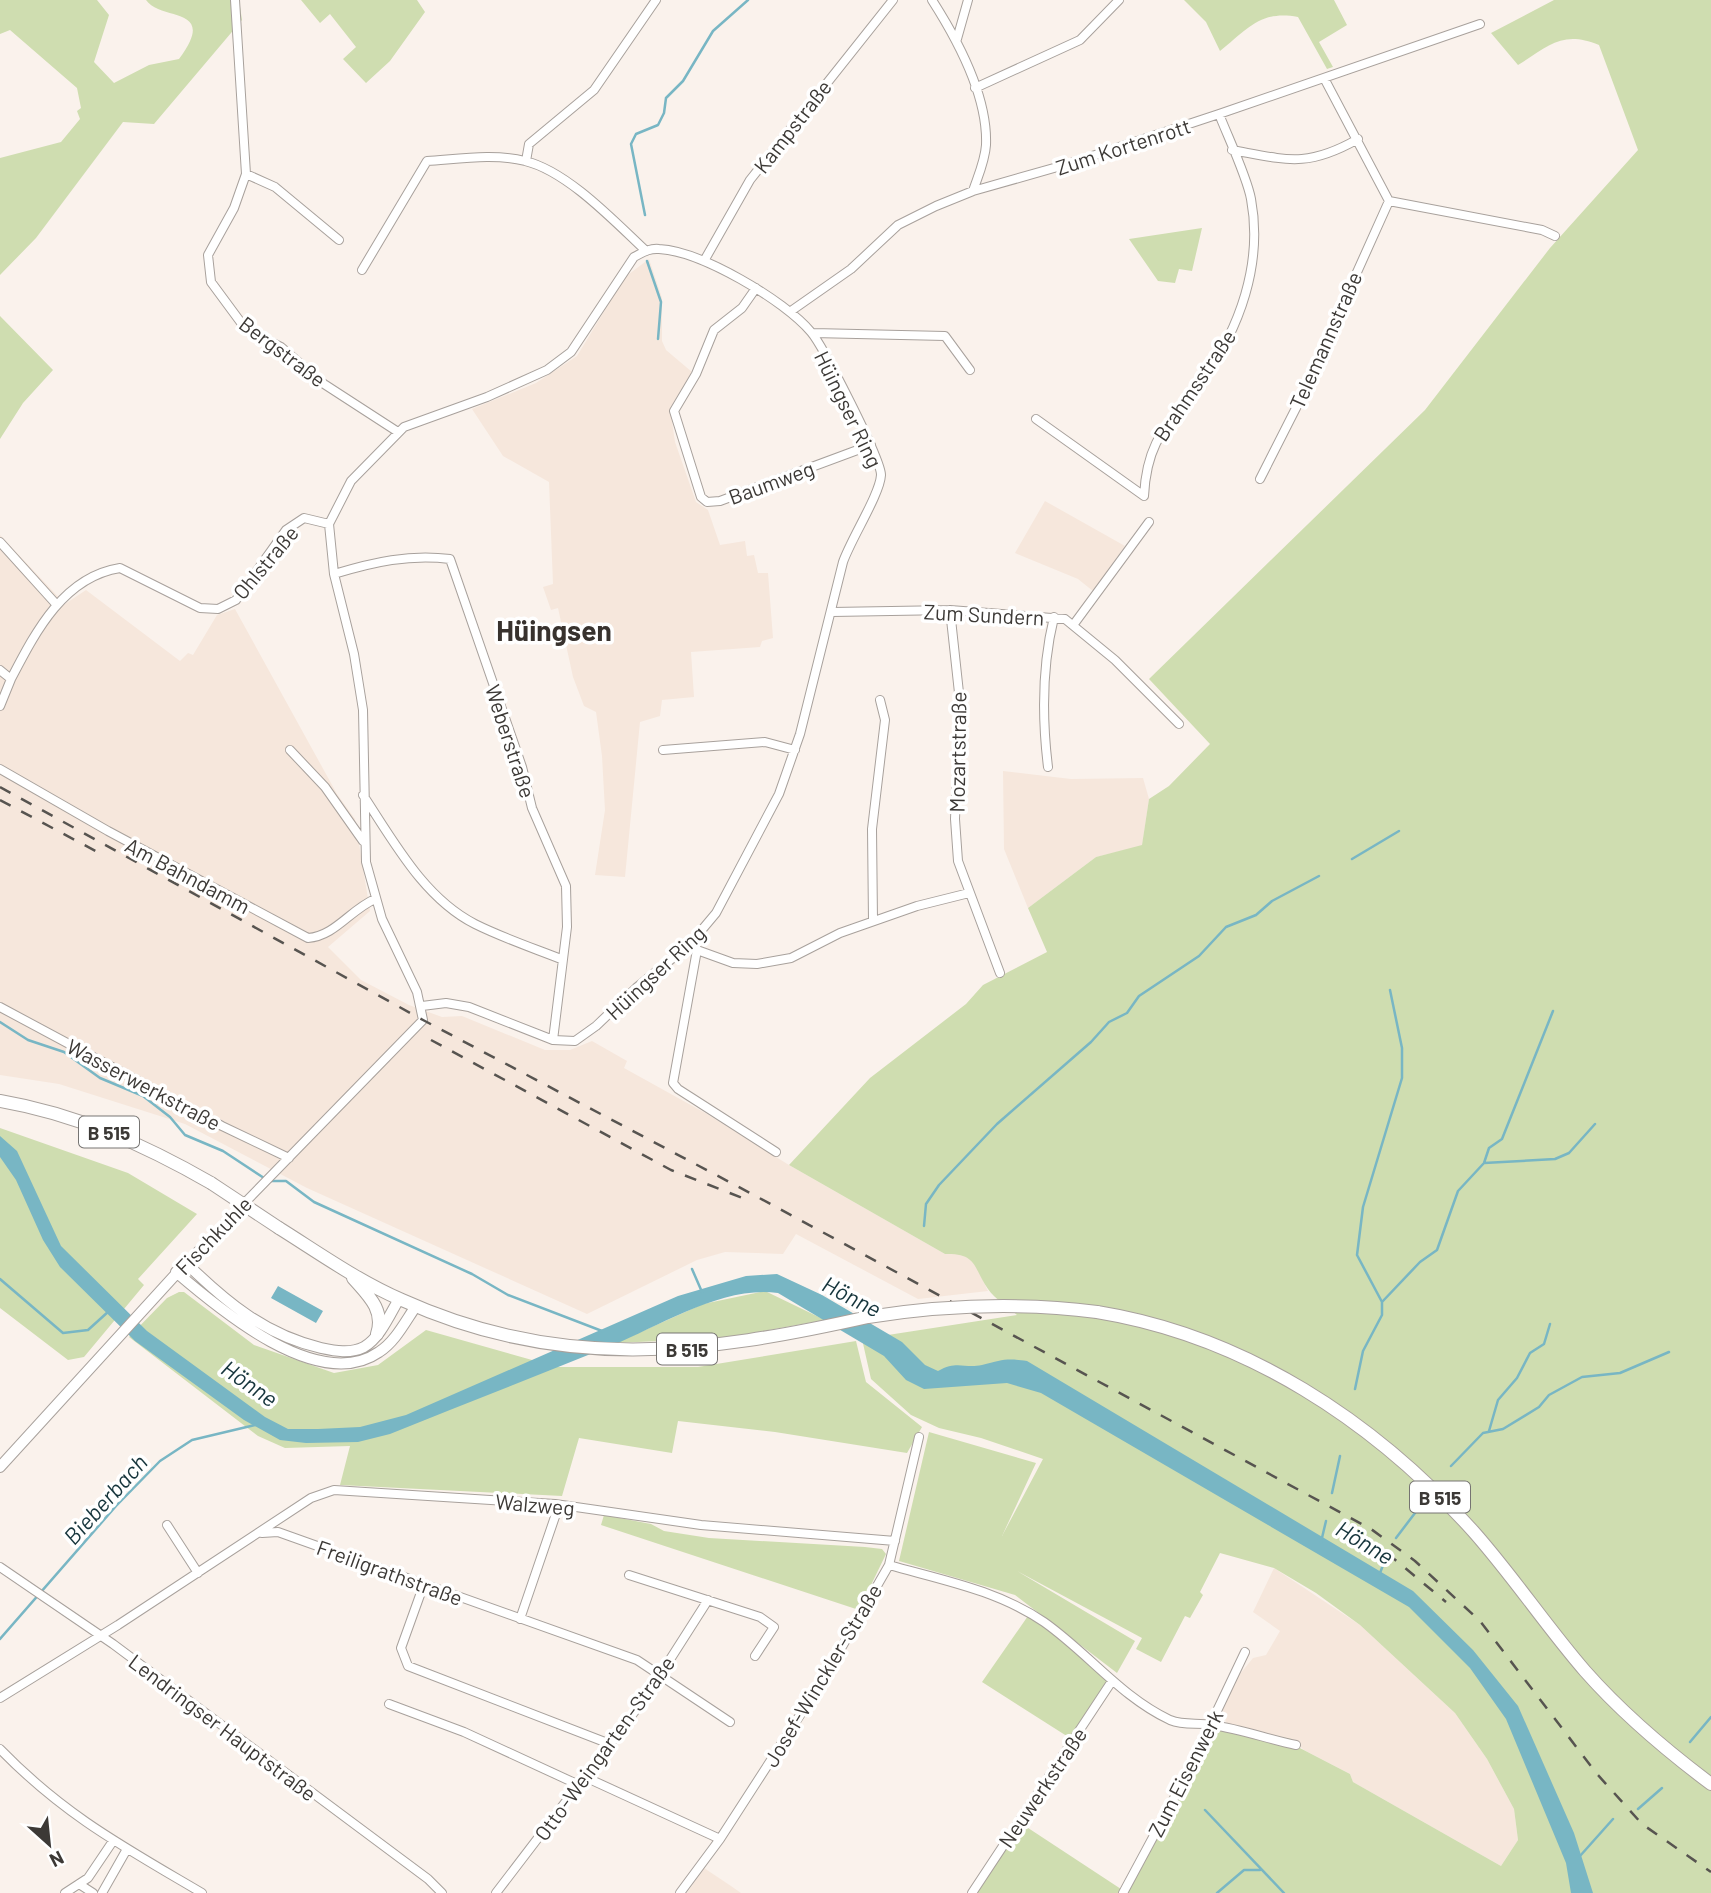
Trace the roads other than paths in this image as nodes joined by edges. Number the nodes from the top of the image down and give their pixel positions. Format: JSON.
{"nodes":[{"id":1,"x":235,"y":0,"type":"edge"},
{"id":2,"x":656,"y":0,"type":"edge"},
{"id":3,"x":893,"y":0,"type":"edge"},
{"id":4,"x":932,"y":0,"type":"edge"},
{"id":5,"x":968,"y":0,"type":"edge"},
{"id":6,"x":1119,"y":0,"type":"edge"},
{"id":7,"x":1480,"y":24,"type":"dead end"},
{"id":8,"x":957,"y":39,"type":"junction"},
{"id":9,"x":1324,"y":78,"type":"junction"},
{"id":10,"x":975,"y":88,"type":"junction"},
{"id":11,"x":1219,"y":114,"type":"junction"},
{"id":12,"x":1358,"y":139,"type":"junction"},
{"id":13,"x":1232,"y":150,"type":"junction"},
{"id":14,"x":526,"y":161,"type":"junction"},
{"id":15,"x":246,"y":174,"type":"junction"},
{"id":16,"x":973,"y":191,"type":"junction"},
{"id":17,"x":1389,"y":201,"type":"junction"},
{"id":18,"x":1555,"y":236,"type":"dead end"},
{"id":19,"x":338,"y":240,"type":"dead end"},
{"id":20,"x":646,"y":251,"type":"junction"},
{"id":21,"x":704,"y":261,"type":"junction"},
{"id":22,"x":362,"y":270,"type":"dead end"},
{"id":23,"x":756,"y":289,"type":"junction"},
{"id":24,"x":790,"y":312,"type":"junction"},
{"id":25,"x":813,"y":333,"type":"junction"},
{"id":26,"x":970,"y":370,"type":"dead end"},
{"id":27,"x":1036,"y":419,"type":"dead end"},
{"id":28,"x":398,"y":432,"type":"junction"},
{"id":29,"x":871,"y":445,"type":"junction"},
{"id":30,"x":1260,"y":479,"type":"dead end"},
{"id":31,"x":1149,"y":522,"type":"dead end"},
{"id":32,"x":329,"y":524,"type":"junction"},
{"id":33,"x":0,"y":542,"type":"edge"},
{"id":34,"x":334,"y":574,"type":"junction"},
{"id":35,"x":56,"y":604,"type":"junction"},
{"id":36,"x":950,"y":610,"type":"junction"},
{"id":37,"x":832,"y":612,"type":"junction"},
{"id":38,"x":1054,"y":617,"type":"junction"},
{"id":39,"x":1074,"y":624,"type":"junction"},
{"id":40,"x":0,"y":670,"type":"edge"},
{"id":41,"x":10,"y":679,"type":"junction"},
{"id":42,"x":880,"y":700,"type":"dead end"},
{"id":43,"x":0,"y":706,"type":"edge"},
{"id":44,"x":1179,"y":724,"type":"dead end"},
{"id":45,"x":290,"y":750,"type":"dead end"},
{"id":46,"x":663,"y":750,"type":"dead end"},
{"id":47,"x":795,"y":750,"type":"junction"},
{"id":48,"x":1048,"y":767,"type":"dead end"},
{"id":49,"x":0,"y":769,"type":"edge"},
{"id":50,"x":363,"y":795,"type":"junction"},
{"id":51,"x":363,"y":841,"type":"junction"},
{"id":52,"x":969,"y":893,"type":"junction"},
{"id":53,"x":375,"y":899,"type":"junction"},
{"id":54,"x":873,"y":921,"type":"junction"},
{"id":55,"x":694,"y":947,"type":"junction"},
{"id":56,"x":561,"y":959,"type":"junction"},
{"id":57,"x":1000,"y":973,"type":"dead end"},
{"id":58,"x":422,"y":1006,"type":"junction"},
{"id":59,"x":0,"y":1007,"type":"edge"},
{"id":60,"x":553,"y":1040,"type":"junction"},
{"id":61,"x":0,"y":1101,"type":"edge"},
{"id":62,"x":776,"y":1152,"type":"dead end"},
{"id":63,"x":289,"y":1158,"type":"junction"},
{"id":64,"x":186,"y":1262,"type":"junction"},
{"id":65,"x":345,"y":1270,"type":"junction"},
{"id":66,"x":176,"y":1272,"type":"junction"},
{"id":67,"x":399,"y":1299,"type":"junction"},
{"id":68,"x":416,"y":1306,"type":"junction"},
{"id":69,"x":377,"y":1334,"type":"junction"},
{"id":70,"x":919,"y":1437,"type":"dead end"},
{"id":71,"x":0,"y":1468,"type":"edge"},
{"id":72,"x":559,"y":1505,"type":"junction"},
{"id":73,"x":167,"y":1524,"type":"dead end"},
{"id":74,"x":260,"y":1533,"type":"junction"},
{"id":75,"x":895,"y":1541,"type":"junction"},
{"id":76,"x":889,"y":1565,"type":"junction"},
{"id":77,"x":0,"y":1567,"type":"edge"},
{"id":78,"x":198,"y":1573,"type":"junction"},
{"id":79,"x":629,"y":1575,"type":"dead end"},
{"id":80,"x":424,"y":1584,"type":"junction"},
{"id":81,"x":708,"y":1600,"type":"junction"},
{"id":82,"x":520,"y":1619,"type":"junction"},
{"id":83,"x":100,"y":1635,"type":"junction"},
{"id":84,"x":1245,"y":1652,"type":"dead end"},
{"id":85,"x":755,"y":1656,"type":"dead end"},
{"id":86,"x":660,"y":1676,"type":"junction"},
{"id":87,"x":1112,"y":1682,"type":"junction"},
{"id":88,"x":0,"y":1698,"type":"edge"},
{"id":89,"x":389,"y":1704,"type":"dead end"},
{"id":90,"x":730,"y":1722,"type":"dead end"},
{"id":91,"x":1210,"y":1724,"type":"junction"},
{"id":92,"x":610,"y":1744,"type":"junction"},
{"id":93,"x":1296,"y":1745,"type":"dead end"},
{"id":94,"x":0,"y":1749,"type":"edge"},
{"id":95,"x":585,"y":1777,"type":"junction"},
{"id":96,"x":1711,"y":1784,"type":"edge"},
{"id":97,"x":579,"y":1785,"type":"junction"},
{"id":98,"x":720,"y":1839,"type":"junction"},
{"id":99,"x":113,"y":1841,"type":"junction"},
{"id":100,"x":127,"y":1849,"type":"junction"},
{"id":101,"x":79,"y":1884,"type":"junction"},
{"id":102,"x":65,"y":1893,"type":"edge"},
{"id":103,"x":93,"y":1893,"type":"edge"},
{"id":104,"x":102,"y":1893,"type":"edge"},
{"id":105,"x":202,"y":1893,"type":"edge"},
{"id":106,"x":442,"y":1893,"type":"edge"},
{"id":107,"x":496,"y":1893,"type":"edge"},
{"id":108,"x":680,"y":1893,"type":"edge"},
{"id":109,"x":972,"y":1893,"type":"edge"},
{"id":110,"x":1123,"y":1893,"type":"edge"}],
"edges":[{"from":1,"to":15,"type":"street","name":"Bergstraße"},
{"from":2,"to":14,"type":"street"},
{"from":3,"to":21,"type":"street","name":"Kampstraße"},
{"from":4,"to":8,"type":"street"},
{"from":5,"to":8,"type":"street"},
{"from":6,"to":10,"type":"street"},
{"from":7,"to":9,"type":"street","name":"Zum Kortenrott"},
{"from":8,"to":10,"type":"street"},
{"from":9,"to":11,"type":"street","name":"Zum Kortenrott"},
{"from":9,"to":12,"type":"street"},
{"from":10,"to":16,"type":"street"},
{"from":11,"to":13,"type":"street","name":"Brahmsstraße"},
{"from":11,"to":16,"type":"street","name":"Zum Kortenrott"},
{"from":12,"to":13,"type":"street"},
{"from":12,"to":17,"type":"street"},
{"from":13,"to":27,"type":"street","name":"Brahmsstraße"},
{"from":14,"to":20,"type":"street"},
{"from":14,"to":22,"type":"street"},
{"from":15,"to":19,"type":"street"},
{"from":15,"to":28,"type":"street","name":"Bergstraße"},
{"from":16,"to":24,"type":"street","name":"Zum Kortenrott"},
{"from":17,"to":18,"type":"street"},
{"from":17,"to":30,"type":"street","name":"Telemannstraße"},
{"from":20,"to":21,"type":"street","name":"Hüingser Ring"},
{"from":20,"to":28,"type":"street"},
{"from":21,"to":23,"type":"street","name":"Hüingser Ring"},
{"from":23,"to":24,"type":"street","name":"Hüingser Ring"},
{"from":23,"to":29,"type":"street","name":"Baumweg"},
{"from":24,"to":25,"type":"street","name":"Hüingser Ring"},
{"from":25,"to":26,"type":"street"},
{"from":25,"to":29,"type":"street","name":"Hüingser Ring"},
{"from":28,"to":32,"type":"street"},
{"from":29,"to":37,"type":"street","name":"Hüingser Ring"},
{"from":31,"to":39,"type":"street"},
{"from":32,"to":34,"type":"street"},
{"from":32,"to":35,"type":"street","name":"Ohlstraße"},
{"from":33,"to":35,"type":"street"},
{"from":34,"to":50,"type":"street"},
{"from":34,"to":56,"type":"street","name":"Weberstraße"},
{"from":35,"to":41,"type":"street","name":"Ohlstraße"},
{"from":36,"to":37,"type":"street","name":"Zum Sundern"},
{"from":36,"to":38,"type":"street","name":"Zum Sundern"},
{"from":36,"to":52,"type":"street","name":"Mozartstraße"},
{"from":37,"to":47,"type":"street","name":"Hüingser Ring"},
{"from":38,"to":39,"type":"street","name":"Zum Sundern"},
{"from":38,"to":48,"type":"street"},
{"from":39,"to":44,"type":"street","name":"Zum Sundern"},
{"from":40,"to":41,"type":"street"},
{"from":41,"to":43,"type":"street","name":"Ohlstraße"},
{"from":42,"to":54,"type":"street"},
{"from":45,"to":51,"type":"street"},
{"from":46,"to":47,"type":"street"},
{"from":47,"to":55,"type":"street","name":"Hüingser Ring"},
{"from":49,"to":53,"type":"street","name":"Am Bahndamm"},
{"from":50,"to":51,"type":"street"},
{"from":50,"to":56,"type":"street"},
{"from":51,"to":53,"type":"street"},
{"from":52,"to":54,"type":"street"},
{"from":52,"to":57,"type":"street","name":"Mozartstraße"},
{"from":53,"to":58,"type":"street"},
{"from":54,"to":55,"type":"street"},
{"from":55,"to":60,"type":"street","name":"Hüingser Ring"},
{"from":55,"to":62,"type":"street"},
{"from":56,"to":60,"type":"street","name":"Weberstraße"},
{"from":58,"to":60,"type":"street"},
{"from":58,"to":63,"type":"street","name":"Fischkuhle"},
{"from":59,"to":63,"type":"street","name":"Wasserwerkstraße"},
{"from":61,"to":65,"type":"main road","number":"B 515","bridge":true},
{"from":63,"to":64,"type":"street","name":"Fischkuhle"},
{"from":64,"to":66,"type":"main road","name":"Fischkuhle"},
{"from":64,"to":69,"type":"main road"},
{"from":65,"to":67,"type":"main road","number":"B 515"},
{"from":65,"to":69,"type":"main road","number":"B 515"},
{"from":66,"to":68,"type":"main road"},
{"from":66,"to":71,"type":"main road","name":"Fischkuhle"},
{"from":67,"to":68,"type":"main road","number":"B 515"},
{"from":67,"to":69,"type":"main road"},
{"from":68,"to":96,"type":"main road","number":"B 515","bridge":true},
{"from":70,"to":75,"type":"street","name":"Josef-Winckler-Straße"},
{"from":72,"to":74,"type":"street","name":"Walzweg"},
{"from":72,"to":75,"type":"street","name":"Walzweg"},
{"from":72,"to":82,"type":"street"},
{"from":73,"to":78,"type":"street"},
{"from":74,"to":78,"type":"street","name":"Walzweg"},
{"from":74,"to":80,"type":"street","name":"Freiligrathstraße"},
{"from":75,"to":76,"type":"street","name":"Josef-Winckler-Straße"},
{"from":76,"to":87,"type":"street"},
{"from":76,"to":98,"type":"street","name":"Josef-Winckler-Straße"},
{"from":77,"to":83,"type":"street","name":"Lendringser Hauptstraße"},
{"from":78,"to":83,"type":"street","name":"Walzweg"},
{"from":79,"to":81,"type":"street"},
{"from":80,"to":82,"type":"street","name":"Freiligrathstraße"},
{"from":80,"to":92,"type":"street"},
{"from":81,"to":85,"type":"street"},
{"from":81,"to":86,"type":"street","name":"Otto-Weingarten-Straße"},
{"from":82,"to":86,"type":"street","name":"Freiligrathstraße"},
{"from":83,"to":88,"type":"street","name":"Walzweg"},
{"from":83,"to":106,"type":"street","name":"Lendringser Hauptstraße"},
{"from":84,"to":91,"type":"street","name":"Zum Eisenwerk"},
{"from":86,"to":90,"type":"street","name":"Freiligrathstraße"},
{"from":86,"to":92,"type":"street","name":"Otto-Weingarten-Straße"},
{"from":87,"to":91,"type":"street"},
{"from":87,"to":109,"type":"street","name":"Neuwerkstraße"},
{"from":89,"to":97,"type":"street"},
{"from":91,"to":93,"type":"street"},
{"from":91,"to":110,"type":"street","name":"Zum Eisenwerk"},
{"from":92,"to":95,"type":"street","name":"Otto-Weingarten-Straße"},
{"from":94,"to":99,"type":"street"},
{"from":95,"to":97,"type":"street","name":"Otto-Weingarten-Straße"},
{"from":95,"to":98,"type":"street"},
{"from":97,"to":107,"type":"street","name":"Otto-Weingarten-Straße"},
{"from":98,"to":108,"type":"street","name":"Josef-Winckler-Straße"},
{"from":99,"to":100,"type":"street"},
{"from":99,"to":101,"type":"street"},
{"from":100,"to":104,"type":"street"},
{"from":100,"to":105,"type":"street"},
{"from":101,"to":102,"type":"street"},
{"from":101,"to":103,"type":"street"}]}
